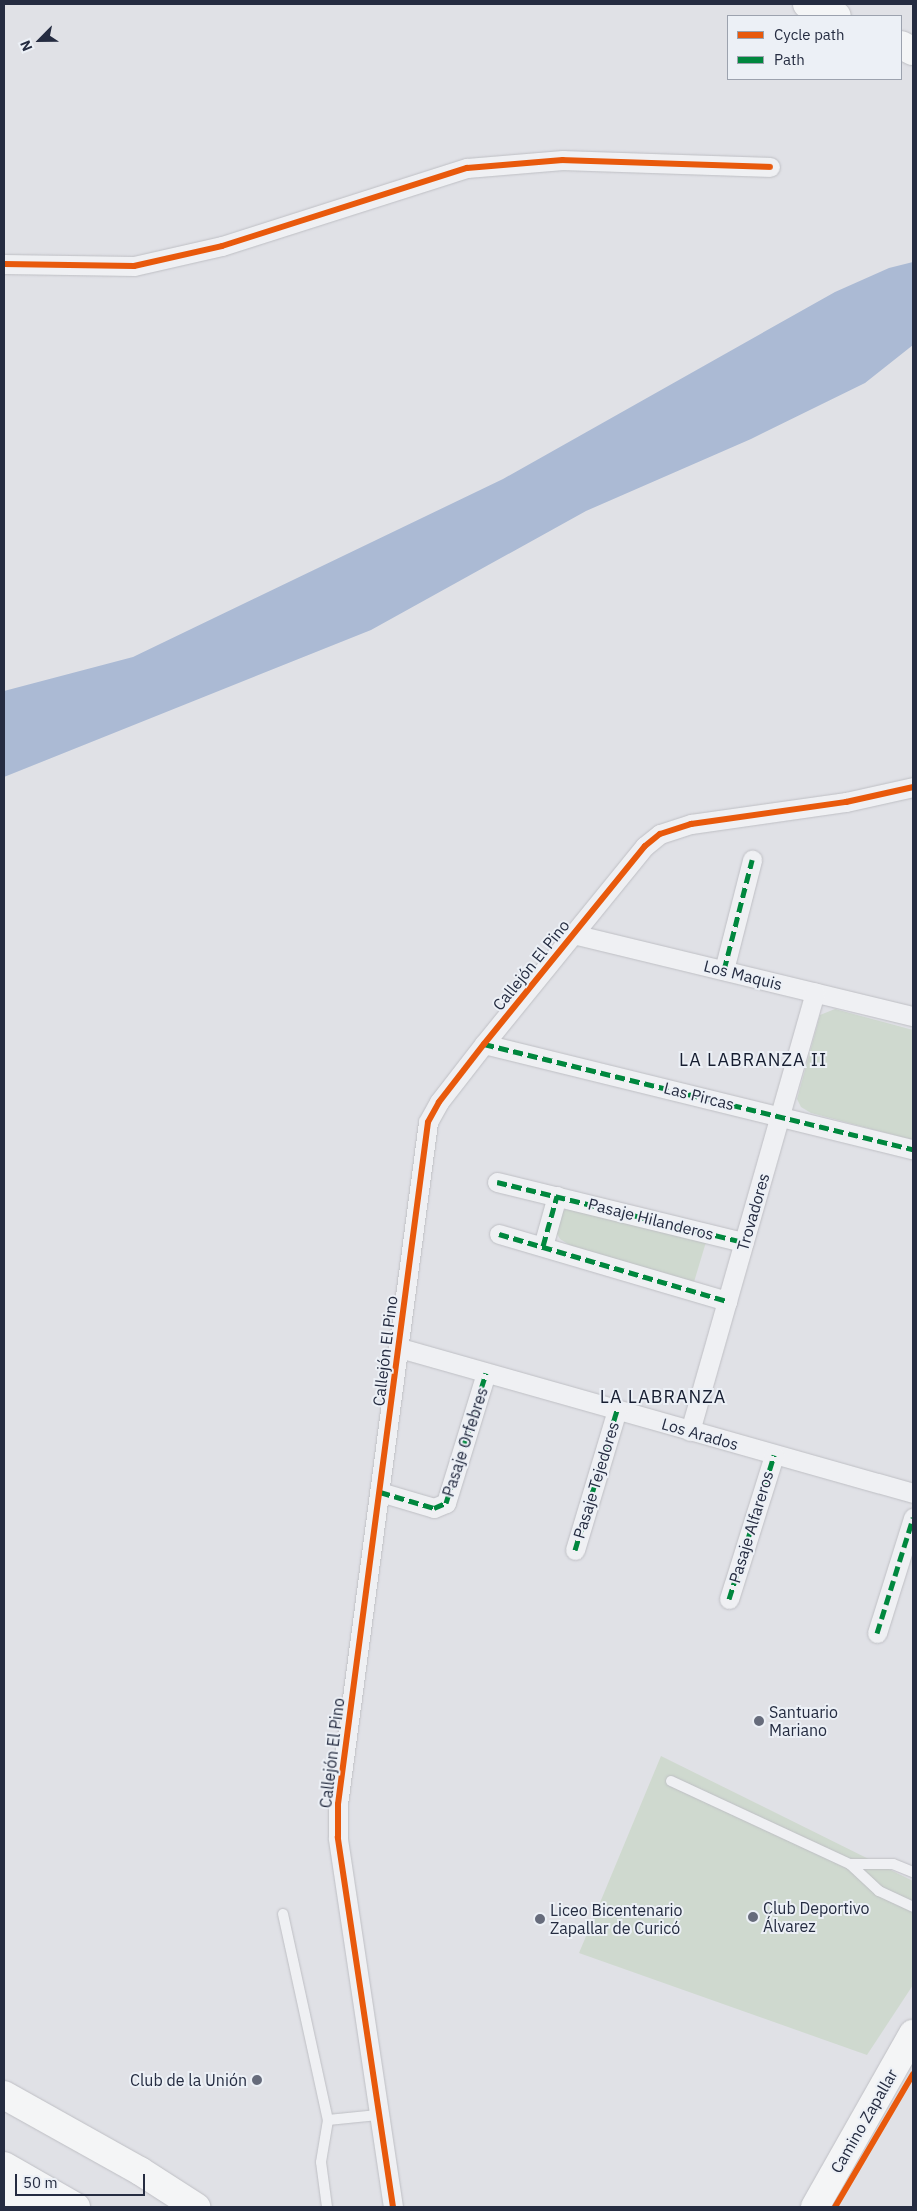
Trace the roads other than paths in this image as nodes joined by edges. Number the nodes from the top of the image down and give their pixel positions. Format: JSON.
{"nodes":[{"id":1,"x":807,"y":4,"type":"edge"},
{"id":2,"x":834,"y":15,"type":"edge"},
{"id":3,"x":770,"y":167,"type":"dead end"},
{"id":4,"x":4,"y":264,"type":"edge"},
{"id":5,"x":913,"y":786,"type":"edge"},
{"id":6,"x":752,"y":860,"type":"dead end"},
{"id":7,"x":574,"y":934,"type":"junction"},
{"id":8,"x":724,"y":970,"type":"junction"},
{"id":9,"x":816,"y":992,"type":"junction"},
{"id":10,"x":913,"y":1016,"type":"edge"},
{"id":11,"x":484,"y":1044,"type":"junction"},
{"id":12,"x":780,"y":1116,"type":"junction"},
{"id":13,"x":913,"y":1149,"type":"edge"},
{"id":14,"x":497,"y":1182,"type":"dead end"},
{"id":15,"x":557,"y":1196,"type":"junction"},
{"id":16,"x":499,"y":1234,"type":"dead end"},
{"id":17,"x":744,"y":1242,"type":"junction"},
{"id":18,"x":543,"y":1246,"type":"junction"},
{"id":19,"x":728,"y":1301,"type":"junction"},
{"id":20,"x":400,"y":1348,"type":"junction"},
{"id":21,"x":486,"y":1373,"type":"junction"},
{"id":22,"x":617,"y":1410,"type":"junction"},
{"id":23,"x":690,"y":1431,"type":"junction"},
{"id":24,"x":774,"y":1455,"type":"junction"},
{"id":25,"x":380,"y":1492,"type":"junction"},
{"id":26,"x":913,"y":1493,"type":"edge"},
{"id":27,"x":913,"y":1518,"type":"edge"},
{"id":28,"x":575,"y":1550,"type":"dead end"},
{"id":29,"x":729,"y":1599,"type":"dead end"},
{"id":30,"x":877,"y":1633,"type":"dead end"},
{"id":31,"x":670,"y":1781,"type":"dead end"},
{"id":32,"x":850,"y":1864,"type":"junction"},
{"id":33,"x":913,"y":1872,"type":"edge"},
{"id":34,"x":913,"y":1907,"type":"edge"},
{"id":35,"x":283,"y":1914,"type":"dead end"},
{"id":36,"x":913,"y":2034,"type":"edge"},
{"id":37,"x":4,"y":2095,"type":"edge"},
{"id":38,"x":378,"y":2116,"type":"junction"},
{"id":39,"x":328,"y":2120,"type":"junction"},
{"id":40,"x":4,"y":2166,"type":"edge"},
{"id":41,"x":4,"y":2192,"type":"edge"},
{"id":42,"x":31,"y":2207,"type":"edge"},
{"id":43,"x":76,"y":2207,"type":"edge"},
{"id":44,"x":196,"y":2207,"type":"edge"},
{"id":45,"x":327,"y":2207,"type":"edge"},
{"id":46,"x":394,"y":2207,"type":"edge"},
{"id":47,"x":815,"y":2207,"type":"edge"}],
"edges":[{"from":1,"to":2,"type":"main road"},
{"from":3,"to":4,"type":"street"},
{"from":5,"to":7,"type":"street","name":"Callejón El Pino"},
{"from":6,"to":8,"type":"street"},
{"from":7,"to":8,"type":"street","name":"Los Maquis"},
{"from":7,"to":11,"type":"street","name":"Callejón El Pino"},
{"from":8,"to":9,"type":"street","name":"Los Maquis"},
{"from":9,"to":10,"type":"street","name":"Los Maquis"},
{"from":9,"to":12,"type":"street","name":"Trovadores"},
{"from":11,"to":12,"type":"street","name":"Las Pircas"},
{"from":11,"to":20,"type":"street","name":"Callejón El Pino"},
{"from":12,"to":13,"type":"street","name":"Las Pircas"},
{"from":12,"to":17,"type":"street","name":"Trovadores"},
{"from":14,"to":15,"type":"street","name":"Pasaje Hilanderos"},
{"from":15,"to":17,"type":"street","name":"Pasaje Hilanderos"},
{"from":15,"to":18,"type":"street"},
{"from":16,"to":18,"type":"street"},
{"from":17,"to":19,"type":"street","name":"Trovadores"},
{"from":18,"to":19,"type":"street"},
{"from":19,"to":23,"type":"street","name":"Trovadores"},
{"from":20,"to":21,"type":"street","name":"Los Arados"},
{"from":20,"to":25,"type":"street","name":"Callejón El Pino"},
{"from":21,"to":22,"type":"street","name":"Los Arados"},
{"from":21,"to":25,"type":"street","name":"Pasaje Orfebres"},
{"from":22,"to":23,"type":"street","name":"Los Arados"},
{"from":22,"to":28,"type":"street","name":"Pasaje Tejedores"},
{"from":23,"to":24,"type":"street","name":"Los Arados"},
{"from":24,"to":26,"type":"street","name":"Los Arados"},
{"from":24,"to":29,"type":"street","name":"Pasaje Alfareros"},
{"from":25,"to":38,"type":"street","name":"Callejón El Pino"},
{"from":27,"to":30,"type":"street"},
{"from":31,"to":32,"type":"lane"},
{"from":32,"to":33,"type":"lane"},
{"from":32,"to":34,"type":"lane"},
{"from":35,"to":39,"type":"lane"},
{"from":36,"to":47,"type":"main road","name":"Camino Zapallar"},
{"from":37,"to":44,"type":"main road"},
{"from":38,"to":39,"type":"lane"},
{"from":38,"to":46,"type":"street","name":"Callejón El Pino"},
{"from":39,"to":45,"type":"lane"},
{"from":40,"to":43,"type":"main road"},
{"from":41,"to":42,"type":"main road"}]}
